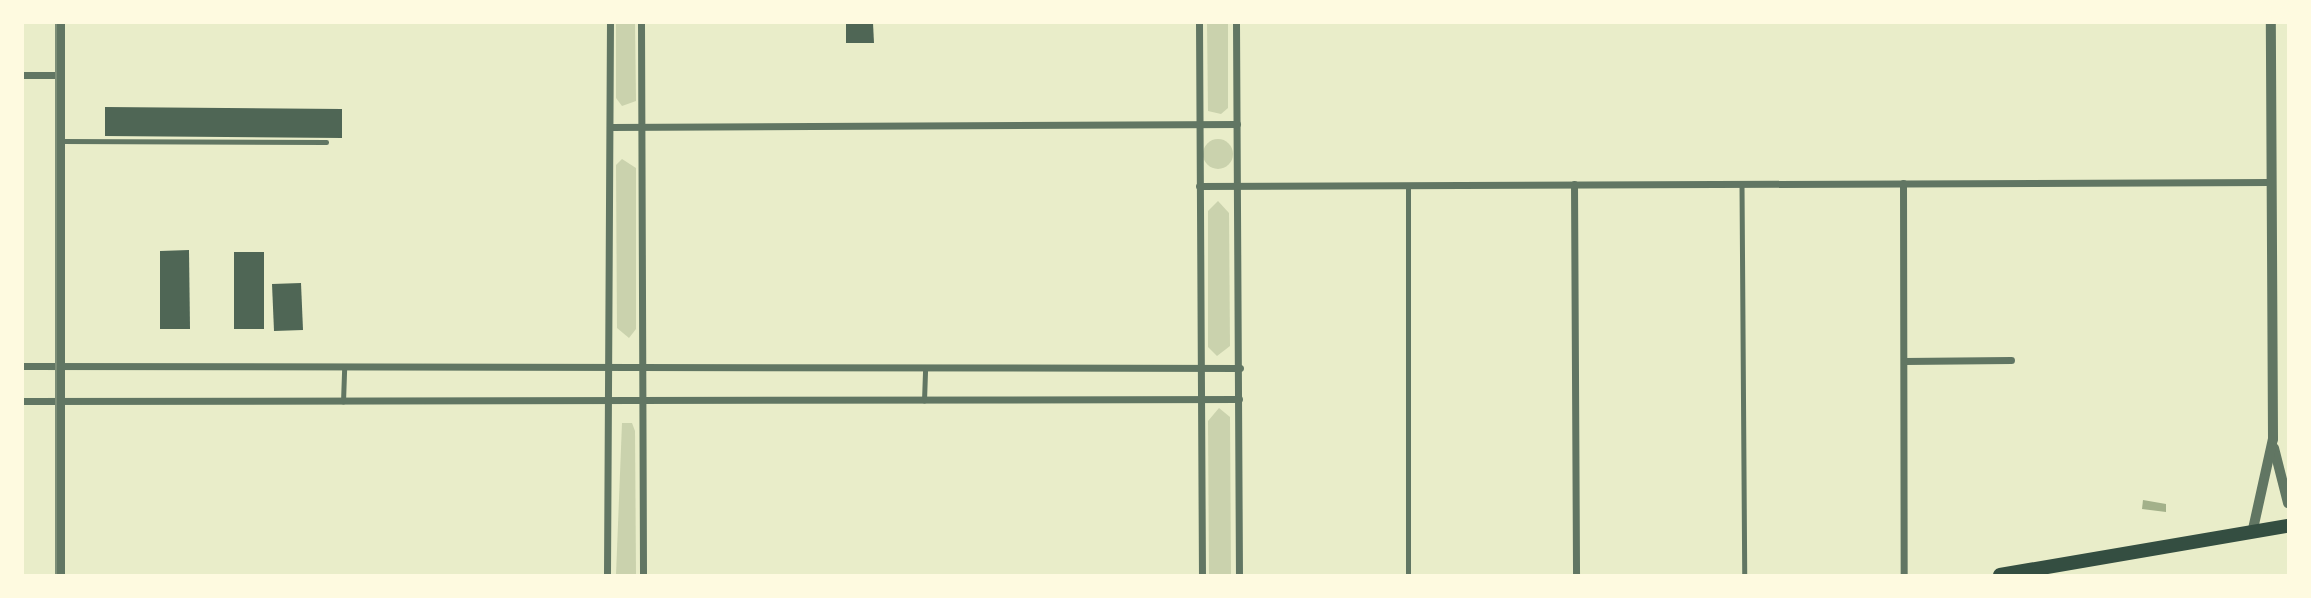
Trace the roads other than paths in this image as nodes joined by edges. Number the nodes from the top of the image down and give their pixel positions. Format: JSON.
{"nodes":[{"id":1,"x":60,"y":23,"type":"edge"},
{"id":2,"x":610,"y":23,"type":"edge"},
{"id":3,"x":641,"y":23,"type":"edge"},
{"id":4,"x":1199,"y":23,"type":"edge"},
{"id":5,"x":1236,"y":23,"type":"edge"},
{"id":6,"x":2271,"y":23,"type":"edge"},
{"id":7,"x":23,"y":75,"type":"edge"},
{"id":8,"x":60,"y":75,"type":"junction"},
{"id":9,"x":1199,"y":124,"type":"junction"},
{"id":10,"x":1237,"y":124,"type":"junction"},
{"id":11,"x":642,"y":126,"type":"junction"},
{"id":12,"x":610,"y":127,"type":"junction"},
{"id":13,"x":60,"y":141,"type":"junction"},
{"id":14,"x":326,"y":142,"type":"dead end"},
{"id":15,"x":2271,"y":182,"type":"junction"},
{"id":16,"x":1903,"y":183,"type":"junction"},
{"id":17,"x":1237,"y":184,"type":"junction"},
{"id":18,"x":1574,"y":184,"type":"junction"},
{"id":19,"x":1742,"y":184,"type":"junction"},
{"id":20,"x":1408,"y":185,"type":"junction"},
{"id":21,"x":1199,"y":186,"type":"junction"},
{"id":22,"x":2011,"y":360,"type":"dead end"},
{"id":23,"x":1904,"y":361,"type":"junction"},
{"id":24,"x":610,"y":365,"type":"junction"},
{"id":25,"x":641,"y":365,"type":"junction"},
{"id":26,"x":23,"y":366,"type":"edge"},
{"id":27,"x":60,"y":366,"type":"junction"},
{"id":28,"x":925,"y":367,"type":"junction"},
{"id":29,"x":344,"y":368,"type":"junction"},
{"id":30,"x":1198,"y":368,"type":"junction"},
{"id":31,"x":1240,"y":368,"type":"junction"},
{"id":32,"x":609,"y":399,"type":"junction"},
{"id":33,"x":1198,"y":399,"type":"junction"},
{"id":34,"x":1239,"y":399,"type":"junction"},
{"id":35,"x":641,"y":400,"type":"junction"},
{"id":36,"x":23,"y":401,"type":"edge"},
{"id":37,"x":924,"y":401,"type":"junction"},
{"id":38,"x":60,"y":402,"type":"junction"},
{"id":39,"x":343,"y":402,"type":"junction"},
{"id":40,"x":2273,"y":439,"type":"junction"},
{"id":41,"x":2288,"y":503,"type":"edge"},
{"id":42,"x":2288,"y":526,"type":"edge"},
{"id":43,"x":2253,"y":529,"type":"junction"},
{"id":44,"x":60,"y":575,"type":"edge"},
{"id":45,"x":607,"y":575,"type":"edge"},
{"id":46,"x":642,"y":575,"type":"edge"},
{"id":47,"x":1202,"y":575,"type":"edge"},
{"id":48,"x":1239,"y":575,"type":"edge"},
{"id":49,"x":1408,"y":575,"type":"edge"},
{"id":50,"x":1576,"y":575,"type":"edge"},
{"id":51,"x":1745,"y":575,"type":"edge"},
{"id":52,"x":1905,"y":575,"type":"edge"},
{"id":53,"x":2000,"y":575,"type":"edge"}],
"edges":[{"from":1,"to":8,"type":"street"},
{"from":2,"to":12,"type":"street"},
{"from":3,"to":11,"type":"street"},
{"from":4,"to":9,"type":"street"},
{"from":5,"to":10,"type":"street"},
{"from":6,"to":15,"type":"street"},
{"from":7,"to":8,"type":"street"},
{"from":8,"to":13,"type":"street"},
{"from":9,"to":10,"type":"street"},
{"from":9,"to":11,"type":"street"},
{"from":9,"to":21,"type":"street"},
{"from":10,"to":17,"type":"street"},
{"from":11,"to":12,"type":"street"},
{"from":11,"to":25,"type":"street"},
{"from":12,"to":24,"type":"street"},
{"from":13,"to":14,"type":"lane"},
{"from":13,"to":27,"type":"street"},
{"from":15,"to":16,"type":"street"},
{"from":15,"to":40,"type":"street"},
{"from":16,"to":19,"type":"street"},
{"from":16,"to":23,"type":"street"},
{"from":17,"to":20,"type":"street"},
{"from":17,"to":21,"type":"street"},
{"from":17,"to":31,"type":"street"},
{"from":18,"to":19,"type":"street"},
{"from":18,"to":20,"type":"street"},
{"from":18,"to":50,"type":"street"},
{"from":19,"to":51,"type":"lane"},
{"from":20,"to":49,"type":"lane"},
{"from":21,"to":30,"type":"street"},
{"from":22,"to":23,"type":"street"},
{"from":23,"to":52,"type":"street"},
{"from":24,"to":25,"type":"street"},
{"from":24,"to":29,"type":"street"},
{"from":24,"to":32,"type":"street"},
{"from":25,"to":28,"type":"street"},
{"from":25,"to":35,"type":"street"},
{"from":26,"to":27,"type":"street"},
{"from":27,"to":29,"type":"street"},
{"from":27,"to":38,"type":"street"},
{"from":28,"to":30,"type":"street"},
{"from":28,"to":37,"type":"lane"},
{"from":29,"to":39,"type":"lane"},
{"from":30,"to":31,"type":"street"},
{"from":30,"to":33,"type":"street"},
{"from":31,"to":34,"type":"street"},
{"from":32,"to":35,"type":"street"},
{"from":32,"to":39,"type":"street"},
{"from":32,"to":45,"type":"street"},
{"from":33,"to":34,"type":"street"},
{"from":33,"to":37,"type":"street"},
{"from":33,"to":47,"type":"street"},
{"from":34,"to":48,"type":"street"},
{"from":35,"to":37,"type":"street"},
{"from":35,"to":46,"type":"street"},
{"from":36,"to":38,"type":"street"},
{"from":38,"to":39,"type":"street"},
{"from":38,"to":44,"type":"street"},
{"from":40,"to":41,"type":"street"},
{"from":40,"to":43,"type":"street"},
{"from":42,"to":43,"type":"main road"},
{"from":43,"to":53,"type":"main road"}]}
